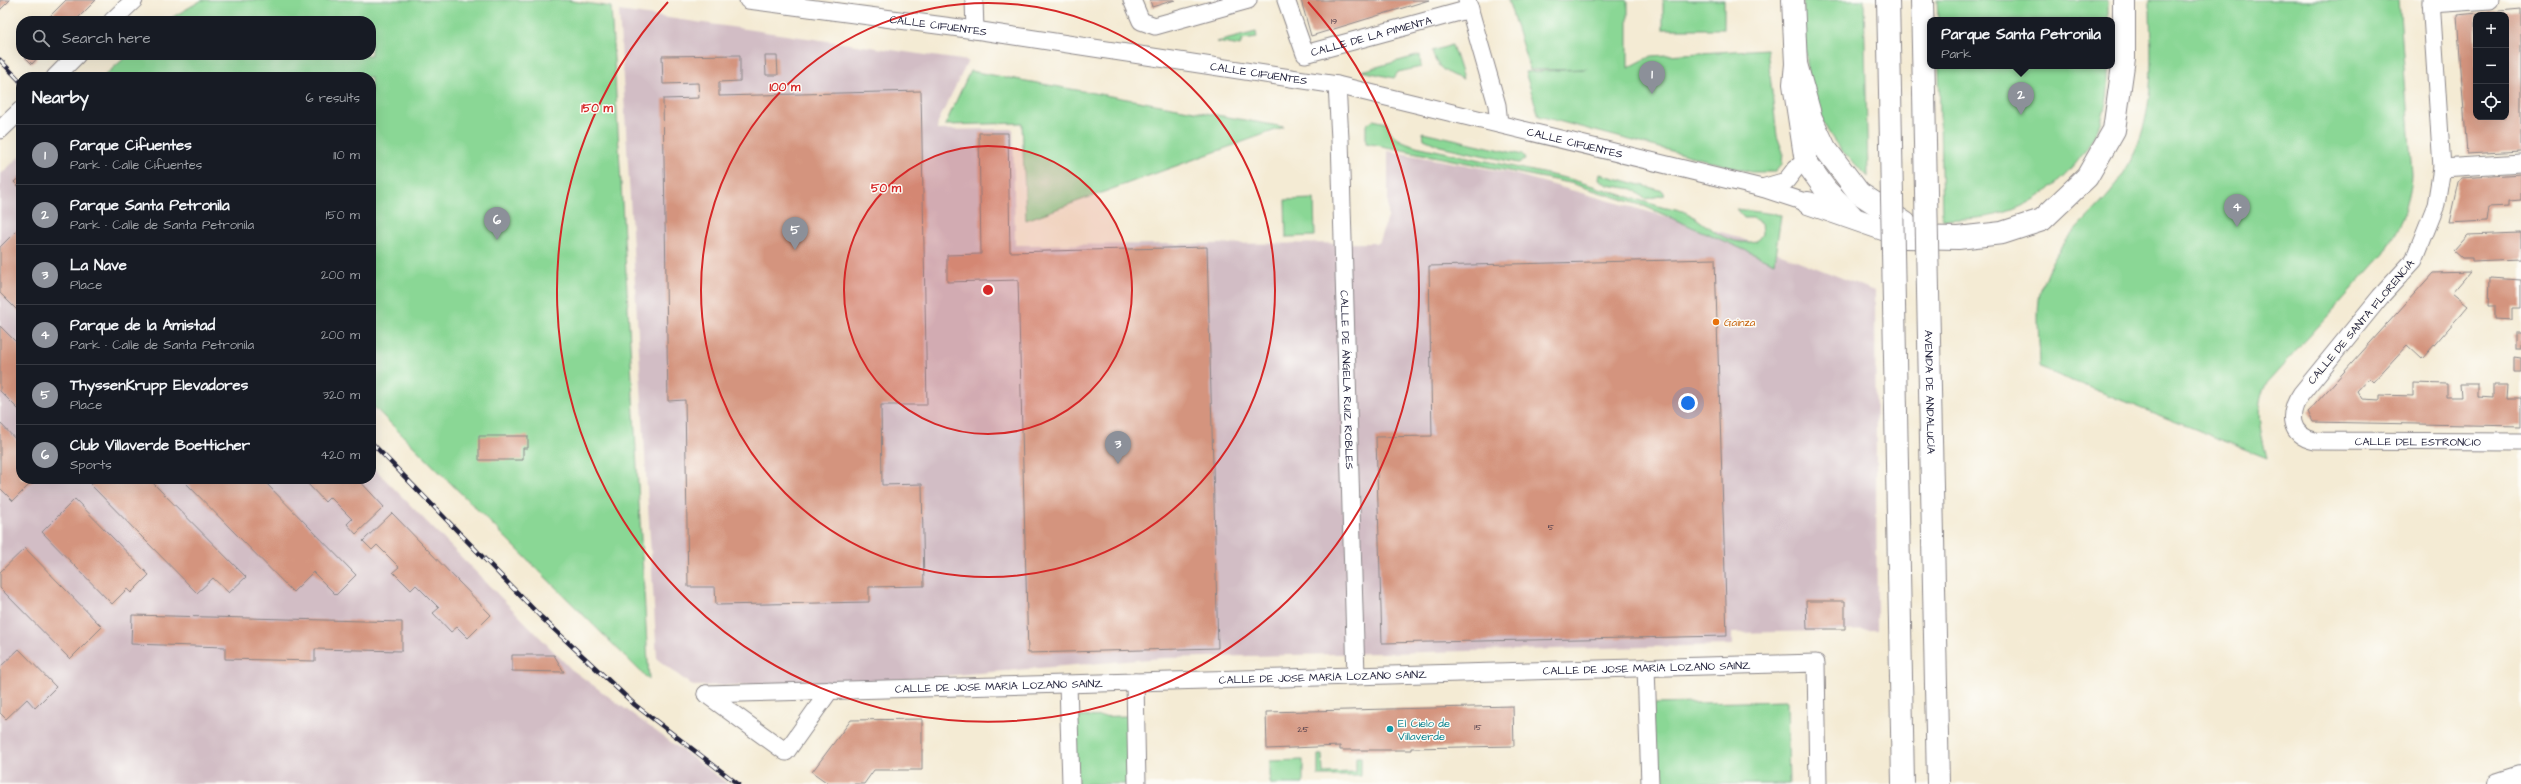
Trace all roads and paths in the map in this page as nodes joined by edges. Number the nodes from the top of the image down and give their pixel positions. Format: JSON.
{"nodes":[{"id":1,"x":134,"y":0,"type":"edge"},
{"id":2,"x":748,"y":0,"type":"edge"},
{"id":3,"x":974,"y":0,"type":"edge"},
{"id":4,"x":1132,"y":0,"type":"edge"},
{"id":5,"x":1248,"y":0,"type":"edge"},
{"id":6,"x":1286,"y":0,"type":"edge"},
{"id":7,"x":1793,"y":0,"type":"edge"},
{"id":8,"x":1888,"y":0,"type":"edge"},
{"id":9,"x":1922,"y":0,"type":"edge"},
{"id":10,"x":2124,"y":0,"type":"edge"},
{"id":11,"x":2490,"y":0,"type":"edge"},
{"id":12,"x":2431,"y":2,"type":"edge"},
{"id":13,"x":1468,"y":5,"type":"edge"},
{"id":14,"x":117,"y":16,"type":"edge"},
{"id":15,"x":975,"y":30,"type":"junction"},
{"id":16,"x":72,"y":60,"type":"edge"},
{"id":17,"x":1796,"y":64,"type":"junction"},
{"id":18,"x":60,"y":72,"type":"edge"},
{"id":19,"x":1337,"y":85,"type":"junction"},
{"id":20,"x":16,"y":115,"type":"edge"},
{"id":21,"x":1499,"y":124,"type":"junction"},
{"id":22,"x":0,"y":130,"type":"edge"},
{"id":23,"x":1830,"y":155,"type":"junction"},
{"id":24,"x":1806,"y":162,"type":"junction"},
{"id":25,"x":2521,"y":163,"type":"edge"},
{"id":26,"x":2442,"y":168,"type":"junction"},
{"id":27,"x":1828,"y":185,"type":"junction"},
{"id":28,"x":1762,"y":188,"type":"junction"},
{"id":29,"x":1808,"y":202,"type":"junction"},
{"id":30,"x":1854,"y":218,"type":"junction"},
{"id":31,"x":1906,"y":224,"type":"junction"},
{"id":32,"x":1958,"y":238,"type":"junction"},
{"id":33,"x":2315,"y":441,"type":"joint"},
{"id":34,"x":2521,"y":442,"type":"edge"},
{"id":35,"x":1646,"y":667,"type":"junction"},
{"id":36,"x":1356,"y":676,"type":"junction"},
{"id":37,"x":1135,"y":682,"type":"junction"},
{"id":38,"x":1068,"y":684,"type":"junction"},
{"id":39,"x":830,"y":690,"type":"junction"},
{"id":40,"x":2521,"y":777,"type":"edge"},
{"id":41,"x":1071,"y":784,"type":"edge"},
{"id":42,"x":1137,"y":784,"type":"edge"},
{"id":43,"x":1650,"y":784,"type":"edge"},
{"id":44,"x":1818,"y":784,"type":"edge"},
{"id":45,"x":1903,"y":784,"type":"edge"},
{"id":46,"x":1938,"y":784,"type":"edge"},
{"id":47,"x":2500,"y":784,"type":"edge"}],
"edges":[{"from":1,"to":14,"type":"street"},
{"from":2,"to":15,"type":"street","name":"CALLE CIFUENTES"},
{"from":3,"to":15,"type":"street"},
{"from":4,"to":5,"type":"street"},
{"from":6,"to":13,"type":"street","name":"CALLE DE LA PIMIENTA"},
{"from":7,"to":17,"type":"main road"},
{"from":8,"to":45,"type":"main road","bridge":true},
{"from":9,"to":46,"type":"main road","name":"AVENIDA DE ANDALUCÍA","bridge":true},
{"from":10,"to":32,"type":"main road"},
{"from":11,"to":12,"type":"street"},
{"from":12,"to":26,"type":"street","name":"CALLE DE SANTA FLORENCIA"},
{"from":13,"to":21,"type":"street"},
{"from":15,"to":19,"type":"street","name":"CALLE CIFUENTES"},
{"from":16,"to":18,"type":"street"},
{"from":17,"to":23,"type":"main road"},
{"from":17,"to":24,"type":"main road"},
{"from":19,"to":21,"type":"street","name":"CALLE CIFUENTES"},
{"from":19,"to":36,"type":"street","name":"CALLE DE ÁNGELA RUIZ ROBLES"},
{"from":20,"to":22,"type":"street"},
{"from":21,"to":28,"type":"street","name":"CALLE CIFUENTES"},
{"from":23,"to":27,"type":"main road"},
{"from":23,"to":31,"type":"main road"},
{"from":24,"to":27,"type":"main road"},
{"from":24,"to":28,"type":"street","name":"CALLE CIFUENTES"},
{"from":25,"to":26,"type":"street"},
{"from":26,"to":33,"type":"street","name":"CALLE DE SANTA FLORENCIA"},
{"from":27,"to":29,"type":"main road"},
{"from":27,"to":30,"type":"main road"},
{"from":27,"to":31,"type":"main road"},
{"from":28,"to":29,"type":"street","name":"CALLE CIFUENTES"},
{"from":29,"to":30,"type":"main road"},
{"from":30,"to":32,"type":"main road"},
{"from":31,"to":32,"type":"main road"},
{"from":33,"to":34,"type":"street","name":"CALLE DEL ESTRONCIO"},
{"from":35,"to":36,"type":"street","name":"CALLE DE JOSE MARÍA LOZANO SAINZ"},
{"from":35,"to":43,"type":"street"},
{"from":35,"to":44,"type":"street","name":"CALLE DE JOSE MARÍA LOZANO SAINZ"},
{"from":36,"to":37,"type":"street","name":"CALLE DE JOSE MARÍA LOZANO SAINZ"},
{"from":37,"to":38,"type":"street","name":"CALLE DE JOSE MARÍA LOZANO SAINZ"},
{"from":37,"to":42,"type":"street"},
{"from":38,"to":39,"type":"street","name":"CALLE DE JOSE MARÍA LOZANO SAINZ"},
{"from":38,"to":41,"type":"street"},
{"from":39,"to":39,"type":"street","name":"CALLE DE JOSE MARÍA LOZANO SAINZ"},
{"from":40,"to":47,"type":"main road"}]}
